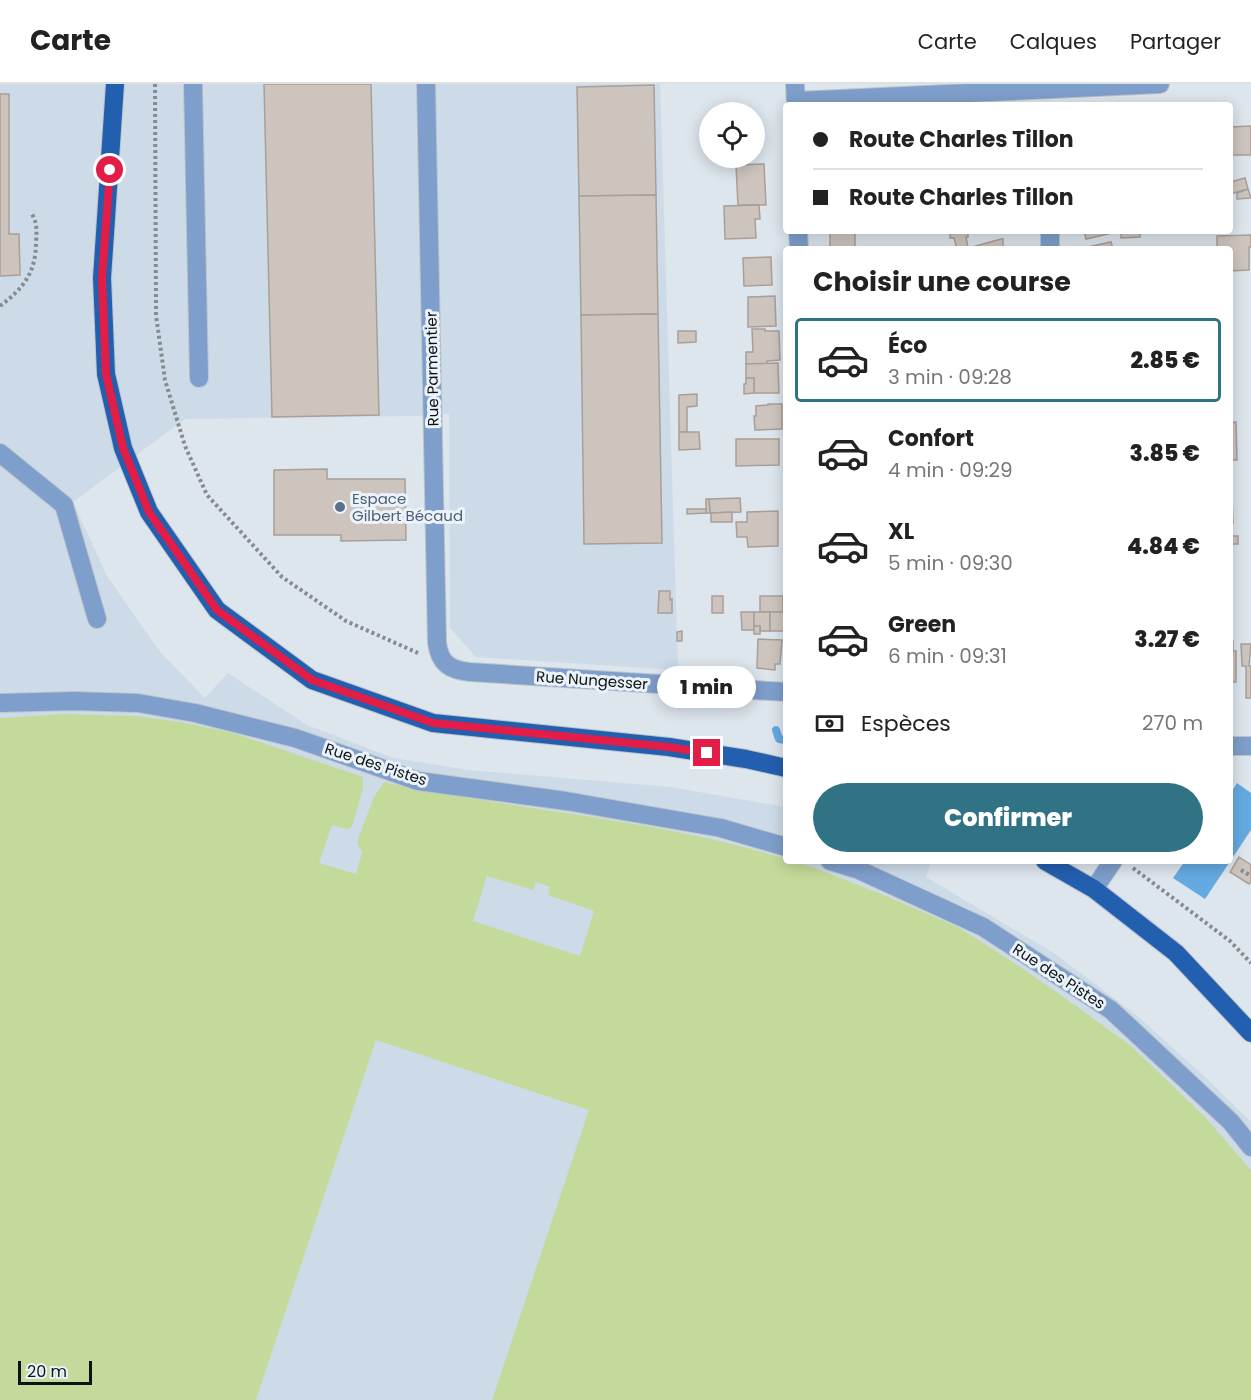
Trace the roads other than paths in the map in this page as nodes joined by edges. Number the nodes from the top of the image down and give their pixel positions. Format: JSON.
{"nodes":[{"id":1,"x":116,"y":84,"type":"edge"},
{"id":2,"x":193,"y":84,"type":"edge"},
{"id":3,"x":426,"y":84,"type":"edge"},
{"id":4,"x":1161,"y":84,"type":"edge"},
{"id":5,"x":796,"y":97,"type":"edge"},
{"id":6,"x":1047,"y":97,"type":"edge"},
{"id":7,"x":199,"y":378,"type":"dead end"},
{"id":8,"x":0,"y":453,"type":"edge"},
{"id":9,"x":97,"y":620,"type":"dead end"},
{"id":10,"x":439,"y":655,"type":"joint"},
{"id":11,"x":783,"y":692,"type":"edge"},
{"id":12,"x":0,"y":703,"type":"edge"},
{"id":13,"x":1233,"y":746,"type":"edge"},
{"id":14,"x":1251,"y":746,"type":"edge"},
{"id":15,"x":783,"y":767,"type":"edge"},
{"id":16,"x":783,"y":847,"type":"edge"},
{"id":17,"x":840,"y":864,"type":"edge"},
{"id":18,"x":1050,"y":864,"type":"edge"},
{"id":19,"x":1111,"y":864,"type":"edge"},
{"id":20,"x":1094,"y":889,"type":"junction"},
{"id":21,"x":1251,"y":1032,"type":"edge"},
{"id":22,"x":1251,"y":1147,"type":"edge"}],
"edges":[{"from":1,"to":15,"type":"main road"},
{"from":2,"to":7,"type":"street"},
{"from":3,"to":10,"type":"street","name":"Rue Parmentier"},
{"from":4,"to":6,"type":"street"},
{"from":5,"to":6,"type":"street"},
{"from":8,"to":9,"type":"street"},
{"from":10,"to":11,"type":"street","name":"Rue Nungesser"},
{"from":12,"to":16,"type":"street","name":"Rue des Pistes"},
{"from":13,"to":14,"type":"street"},
{"from":17,"to":22,"type":"street","name":"Rue des Pistes"},
{"from":18,"to":20,"type":"main road"},
{"from":19,"to":20,"type":"street"},
{"from":20,"to":21,"type":"main road"}]}
